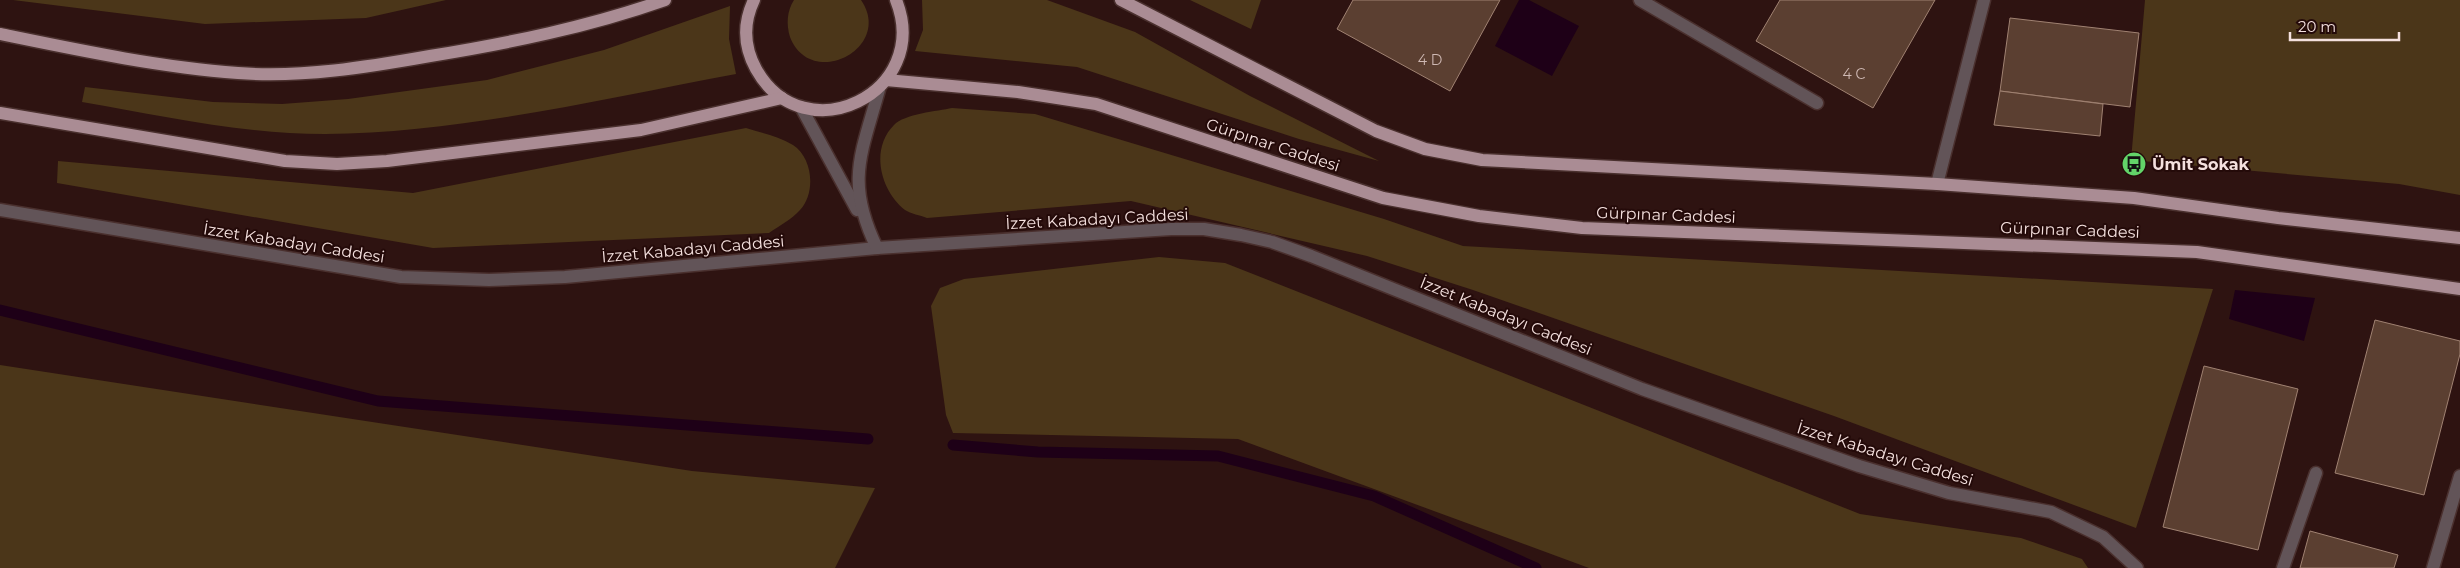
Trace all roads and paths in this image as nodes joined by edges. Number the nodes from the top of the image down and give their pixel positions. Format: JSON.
{"nodes":[{"id":1,"x":665,"y":0,"type":"edge"},
{"id":2,"x":754,"y":0,"type":"edge"},
{"id":3,"x":896,"y":0,"type":"edge"},
{"id":4,"x":1121,"y":0,"type":"edge"},
{"id":5,"x":1640,"y":0,"type":"edge"},
{"id":6,"x":1984,"y":0,"type":"edge"},
{"id":7,"x":0,"y":34,"type":"edge"},
{"id":8,"x":882,"y":85,"type":"junction"},
{"id":9,"x":782,"y":98,"type":"junction"},
{"id":10,"x":1817,"y":103,"type":"dead end"},
{"id":11,"x":802,"y":107,"type":"junction"},
{"id":12,"x":0,"y":113,"type":"edge"},
{"id":13,"x":1937,"y":184,"type":"junction"},
{"id":14,"x":0,"y":210,"type":"edge"},
{"id":15,"x":2460,"y":238,"type":"edge"},
{"id":16,"x":877,"y":248,"type":"junction"},
{"id":17,"x":2460,"y":289,"type":"edge"},
{"id":18,"x":2316,"y":472,"type":"dead end"},
{"id":19,"x":2460,"y":476,"type":"edge"},
{"id":20,"x":2137,"y":568,"type":"edge"},
{"id":21,"x":2283,"y":568,"type":"edge"},
{"id":22,"x":2432,"y":568,"type":"edge"}],
"edges":[{"from":1,"to":7,"type":"main road"},
{"from":2,"to":9,"type":"main road"},
{"from":3,"to":8,"type":"main road"},
{"from":4,"to":13,"type":"main road","name":"Gürpınar Caddesi"},
{"from":5,"to":10,"type":"street"},
{"from":6,"to":13,"type":"street"},
{"from":8,"to":11,"type":"main road"},
{"from":8,"to":16,"type":"street"},
{"from":8,"to":17,"type":"main road","name":"Gürpınar Caddesi"},
{"from":9,"to":11,"type":"main road"},
{"from":9,"to":12,"type":"main road"},
{"from":11,"to":16,"type":"street"},
{"from":13,"to":15,"type":"main road","name":"Gürpınar Caddesi"},
{"from":14,"to":16,"type":"street","name":"İzzet Kabadayı Caddesi"},
{"from":16,"to":20,"type":"street","name":"İzzet Kabadayı Caddesi"},
{"from":18,"to":21,"type":"street"},
{"from":19,"to":22,"type":"street"}]}
